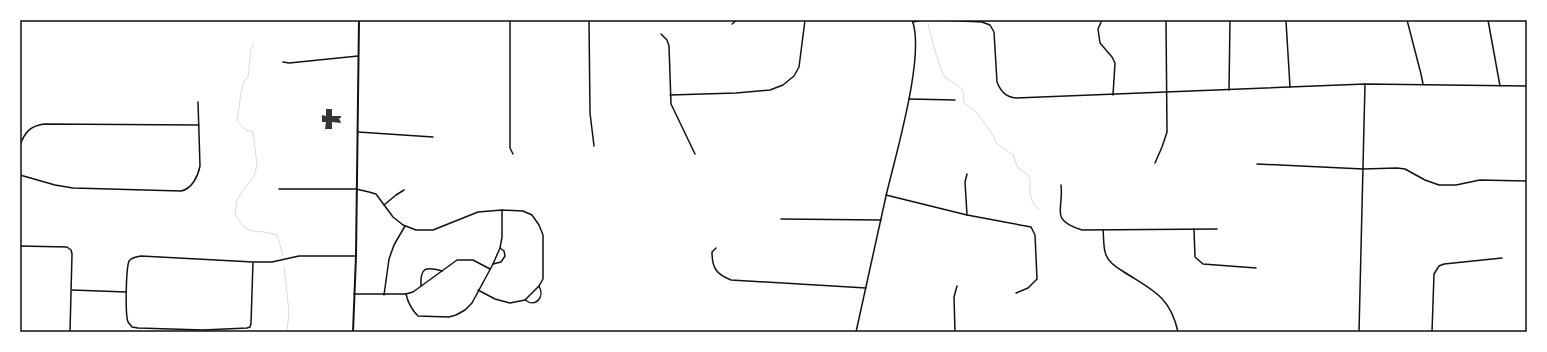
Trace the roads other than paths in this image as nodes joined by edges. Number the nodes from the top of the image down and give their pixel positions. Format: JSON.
{"nodes":[{"id":1,"x":359,"y":20,"type":"edge"},
{"id":2,"x":510,"y":20,"type":"edge"},
{"id":3,"x":589,"y":20,"type":"edge"},
{"id":4,"x":738,"y":20,"type":"edge"},
{"id":5,"x":805,"y":20,"type":"edge"},
{"id":6,"x":923,"y":20,"type":"edge"},
{"id":7,"x":939,"y":20,"type":"edge"},
{"id":8,"x":1102,"y":20,"type":"edge"},
{"id":9,"x":1166,"y":20,"type":"edge"},
{"id":10,"x":1230,"y":20,"type":"edge"},
{"id":11,"x":1407,"y":20,"type":"edge"},
{"id":12,"x":1488,"y":20,"type":"edge"},
{"id":13,"x":912,"y":21,"type":"edge"},
{"id":14,"x":1286,"y":21,"type":"edge"},
{"id":15,"x":732,"y":24,"type":"dead end"},
{"id":16,"x":661,"y":34,"type":"dead end"},
{"id":17,"x":358,"y":56,"type":"junction"},
{"id":18,"x":283,"y":62,"type":"dead end"},
{"id":19,"x":1365,"y":84,"type":"junction"},
{"id":20,"x":1423,"y":84,"type":"junction"},
{"id":21,"x":1500,"y":86,"type":"junction"},
{"id":22,"x":1527,"y":86,"type":"edge"},
{"id":23,"x":1290,"y":87,"type":"junction"},
{"id":24,"x":1228,"y":90,"type":"junction"},
{"id":25,"x":1165,"y":93,"type":"junction"},
{"id":26,"x":1113,"y":94,"type":"junction"},
{"id":27,"x":670,"y":95,"type":"junction"},
{"id":28,"x":908,"y":99,"type":"junction"},
{"id":29,"x":954,"y":100,"type":"dead end"},
{"id":30,"x":198,"y":102,"type":"dead end"},
{"id":31,"x":199,"y":125,"type":"junction"},
{"id":32,"x":358,"y":132,"type":"junction"},
{"id":33,"x":433,"y":137,"type":"dead end"},
{"id":34,"x":20,"y":145,"type":"edge"},
{"id":35,"x":594,"y":146,"type":"dead end"},
{"id":36,"x":513,"y":154,"type":"dead end"},
{"id":37,"x":695,"y":154,"type":"dead end"},
{"id":38,"x":1155,"y":163,"type":"dead end"},
{"id":39,"x":1257,"y":164,"type":"dead end"},
{"id":40,"x":1363,"y":168,"type":"junction"},
{"id":41,"x":967,"y":174,"type":"dead end"},
{"id":42,"x":20,"y":175,"type":"edge"},
{"id":43,"x":1527,"y":181,"type":"edge"},
{"id":44,"x":1061,"y":185,"type":"dead end"},
{"id":45,"x":279,"y":189,"type":"dead end"},
{"id":46,"x":357,"y":189,"type":"junction"},
{"id":47,"x":404,"y":190,"type":"dead end"},
{"id":48,"x":886,"y":195,"type":"junction"},
{"id":49,"x":384,"y":205,"type":"junction"},
{"id":50,"x":502,"y":210,"type":"junction"},
{"id":51,"x":967,"y":215,"type":"junction"},
{"id":52,"x":781,"y":219,"type":"dead end"},
{"id":53,"x":881,"y":220,"type":"junction"},
{"id":54,"x":405,"y":226,"type":"junction"},
{"id":55,"x":1194,"y":229,"type":"junction"},
{"id":56,"x":1103,"y":230,"type":"junction"},
{"id":57,"x":1217,"y":230,"type":"dead end"},
{"id":58,"x":20,"y":246,"type":"edge"},
{"id":59,"x":500,"y":248,"type":"junction"},
{"id":60,"x":716,"y":248,"type":"dead end"},
{"id":61,"x":356,"y":256,"type":"junction"},
{"id":62,"x":1502,"y":258,"type":"dead end"},
{"id":63,"x":253,"y":262,"type":"junction"},
{"id":64,"x":493,"y":264,"type":"junction"},
{"id":65,"x":1256,"y":268,"type":"dead end"},
{"id":66,"x":490,"y":269,"type":"junction"},
{"id":67,"x":442,"y":271,"type":"junction"},
{"id":68,"x":421,"y":286,"type":"junction"},
{"id":69,"x":539,"y":286,"type":"junction"},
{"id":70,"x":957,"y":286,"type":"dead end"},
{"id":71,"x":866,"y":288,"type":"junction"},
{"id":72,"x":71,"y":290,"type":"junction"},
{"id":73,"x":478,"y":290,"type":"junction"},
{"id":74,"x":126,"y":292,"type":"junction"},
{"id":75,"x":1016,"y":293,"type":"dead end"},
{"id":76,"x":354,"y":294,"type":"junction"},
{"id":77,"x":384,"y":294,"type":"junction"},
{"id":78,"x":406,"y":294,"type":"junction"},
{"id":79,"x":525,"y":300,"type":"junction"},
{"id":80,"x":203,"y":331,"type":"edge"},
{"id":81,"x":70,"y":332,"type":"edge"},
{"id":82,"x":353,"y":332,"type":"edge"},
{"id":83,"x":856,"y":332,"type":"edge"},
{"id":84,"x":955,"y":332,"type":"edge"},
{"id":85,"x":1178,"y":332,"type":"edge"},
{"id":86,"x":1359,"y":332,"type":"edge"},
{"id":87,"x":1432,"y":332,"type":"edge"}],
"edges":[{"from":1,"to":17,"type":"main road"},
{"from":2,"to":36,"type":"street"},
{"from":3,"to":35,"type":"street"},
{"from":4,"to":15,"type":"street"},
{"from":5,"to":27,"type":"street"},
{"from":6,"to":13,"type":"street"},
{"from":7,"to":26,"type":"street"},
{"from":8,"to":26,"type":"street"},
{"from":9,"to":25,"type":"street"},
{"from":10,"to":24,"type":"street"},
{"from":11,"to":20,"type":"street"},
{"from":12,"to":21,"type":"street"},
{"from":13,"to":28,"type":"street"},
{"from":14,"to":23,"type":"street"},
{"from":16,"to":27,"type":"street"},
{"from":17,"to":18,"type":"street"},
{"from":17,"to":32,"type":"main road"},
{"from":19,"to":20,"type":"street"},
{"from":19,"to":23,"type":"street"},
{"from":19,"to":40,"type":"street"},
{"from":20,"to":21,"type":"street"},
{"from":21,"to":22,"type":"street"},
{"from":23,"to":24,"type":"street"},
{"from":24,"to":25,"type":"street"},
{"from":25,"to":26,"type":"street"},
{"from":25,"to":38,"type":"street"},
{"from":27,"to":37,"type":"street"},
{"from":28,"to":29,"type":"street"},
{"from":28,"to":48,"type":"street"},
{"from":30,"to":31,"type":"street"},
{"from":31,"to":34,"type":"street"},
{"from":31,"to":42,"type":"street"},
{"from":32,"to":33,"type":"street"},
{"from":32,"to":46,"type":"main road"},
{"from":39,"to":40,"type":"street"},
{"from":40,"to":43,"type":"street"},
{"from":40,"to":86,"type":"street"},
{"from":41,"to":51,"type":"street"},
{"from":44,"to":56,"type":"street"},
{"from":45,"to":46,"type":"street"},
{"from":46,"to":49,"type":"street"},
{"from":46,"to":61,"type":"main road"},
{"from":47,"to":49,"type":"street"},
{"from":48,"to":51,"type":"street"},
{"from":48,"to":53,"type":"street"},
{"from":49,"to":54,"type":"street"},
{"from":50,"to":54,"type":"street"},
{"from":50,"to":59,"type":"street"},
{"from":50,"to":69,"type":"street"},
{"from":51,"to":75,"type":"street"},
{"from":52,"to":53,"type":"street"},
{"from":53,"to":71,"type":"street"},
{"from":54,"to":77,"type":"street"},
{"from":55,"to":56,"type":"street"},
{"from":55,"to":57,"type":"street"},
{"from":55,"to":65,"type":"street"},
{"from":56,"to":85,"type":"street"},
{"from":58,"to":72,"type":"street"},
{"from":59,"to":64,"type":"street"},
{"from":59,"to":64,"type":"street"},
{"from":60,"to":71,"type":"street"},
{"from":61,"to":63,"type":"street"},
{"from":61,"to":76,"type":"main road"},
{"from":62,"to":87,"type":"street"},
{"from":63,"to":74,"type":"street"},
{"from":63,"to":80,"type":"street"},
{"from":64,"to":66,"type":"street"},
{"from":66,"to":67,"type":"street"},
{"from":66,"to":73,"type":"street"},
{"from":67,"to":68,"type":"street"},
{"from":67,"to":68,"type":"street"},
{"from":68,"to":78,"type":"street"},
{"from":69,"to":79,"type":"street"},
{"from":69,"to":79,"type":"street"},
{"from":70,"to":84,"type":"street"},
{"from":71,"to":83,"type":"street"},
{"from":72,"to":74,"type":"street"},
{"from":72,"to":81,"type":"street"},
{"from":73,"to":78,"type":"street"},
{"from":73,"to":79,"type":"street"},
{"from":74,"to":80,"type":"street"},
{"from":76,"to":77,"type":"street"},
{"from":76,"to":82,"type":"main road"},
{"from":77,"to":78,"type":"street"}]}
